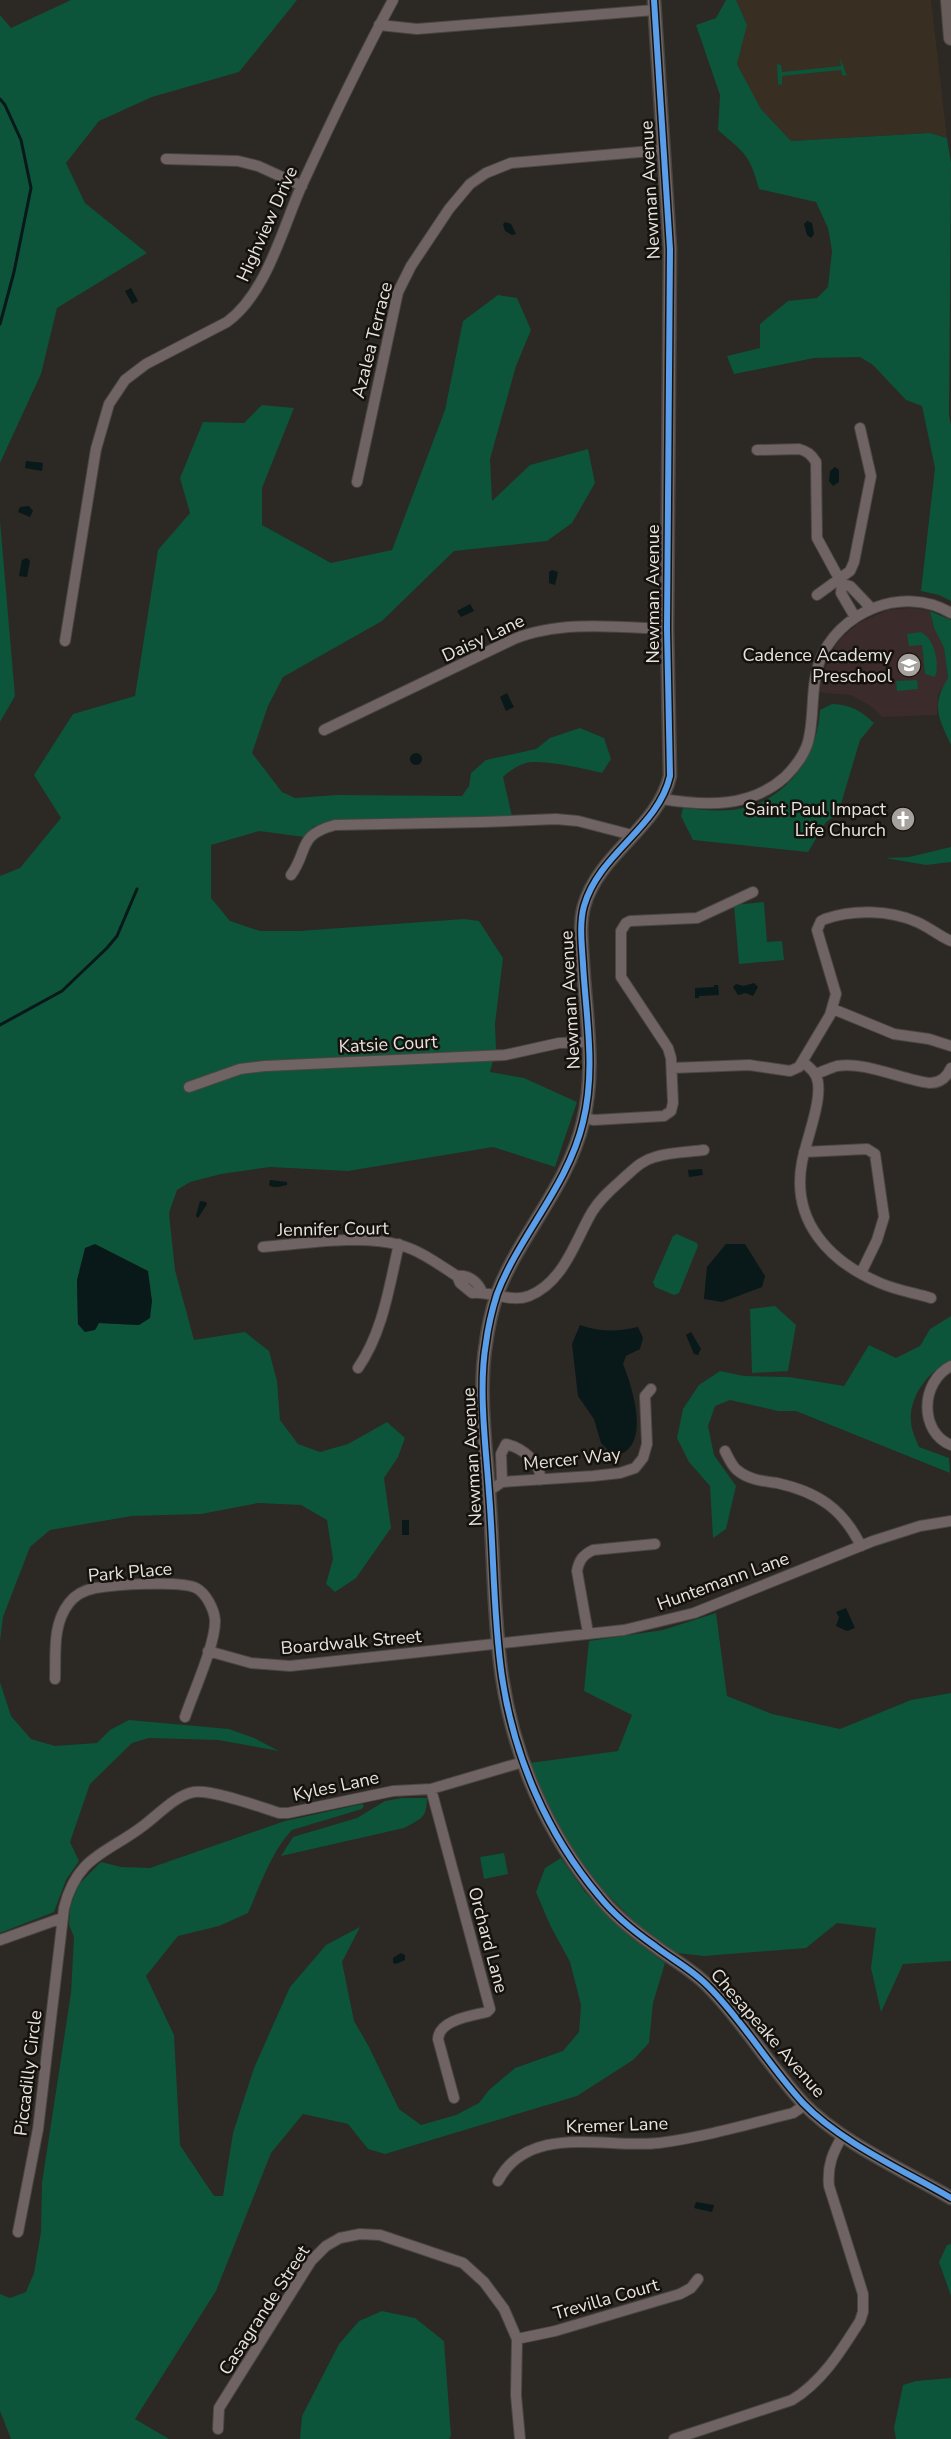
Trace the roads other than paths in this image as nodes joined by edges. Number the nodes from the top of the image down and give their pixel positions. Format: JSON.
{"nodes":[{"id":1,"x":393,"y":0,"type":"edge"},
{"id":2,"x":948,"y":0,"type":"edge"},
{"id":3,"x":654,"y":5,"type":"edge"},
{"id":4,"x":380,"y":25,"type":"junction"},
{"id":5,"x":951,"y":38,"type":"edge"},
{"id":6,"x":663,"y":150,"type":"junction"},
{"id":7,"x":166,"y":159,"type":"dead end"},
{"id":8,"x":302,"y":186,"type":"junction"},
{"id":9,"x":860,"y":428,"type":"dead end"},
{"id":10,"x":757,"y":450,"type":"dead end"},
{"id":11,"x":357,"y":482,"type":"dead end"},
{"id":12,"x":840,"y":582,"type":"junction"},
{"id":13,"x":817,"y":595,"type":"dead end"},
{"id":14,"x":871,"y":608,"type":"junction"},
{"id":15,"x":951,"y":613,"type":"edge"},
{"id":16,"x":855,"y":617,"type":"junction"},
{"id":17,"x":667,"y":630,"type":"junction"},
{"id":18,"x":65,"y":641,"type":"dead end"},
{"id":19,"x":324,"y":730,"type":"dead end"},
{"id":20,"x":662,"y":799,"type":"junction"},
{"id":21,"x":632,"y":835,"type":"junction"},
{"id":22,"x":291,"y":875,"type":"dead end"},
{"id":23,"x":753,"y":892,"type":"dead end"},
{"id":24,"x":951,"y":941,"type":"edge"},
{"id":25,"x":833,"y":1009,"type":"junction"},
{"id":26,"x":590,"y":1042,"type":"junction"},
{"id":27,"x":951,"y":1046,"type":"edge"},
{"id":28,"x":803,"y":1062,"type":"junction"},
{"id":29,"x":672,"y":1068,"type":"junction"},
{"id":30,"x":951,"y":1068,"type":"edge"},
{"id":31,"x":815,"y":1074,"type":"junction"},
{"id":32,"x":189,"y":1087,"type":"dead end"},
{"id":33,"x":584,"y":1118,"type":"junction"},
{"id":34,"x":704,"y":1150,"type":"dead end"},
{"id":35,"x":804,"y":1152,"type":"junction"},
{"id":36,"x":399,"y":1244,"type":"junction"},
{"id":37,"x":262,"y":1247,"type":"dead end"},
{"id":38,"x":861,"y":1273,"type":"junction"},
{"id":39,"x":497,"y":1296,"type":"junction"},
{"id":40,"x":932,"y":1298,"type":"dead end"},
{"id":41,"x":951,"y":1366,"type":"edge"},
{"id":42,"x":358,"y":1368,"type":"dead end"},
{"id":43,"x":651,"y":1389,"type":"dead end"},
{"id":44,"x":951,"y":1445,"type":"edge"},
{"id":45,"x":724,"y":1451,"type":"dead end"},
{"id":46,"x":540,"y":1480,"type":"junction"},
{"id":47,"x":502,"y":1482,"type":"junction"},
{"id":48,"x":489,"y":1491,"type":"junction"},
{"id":49,"x":951,"y":1521,"type":"edge"},
{"id":50,"x":655,"y":1544,"type":"dead end"},
{"id":51,"x":861,"y":1546,"type":"junction"},
{"id":52,"x":588,"y":1634,"type":"junction"},
{"id":53,"x":498,"y":1642,"type":"junction"},
{"id":54,"x":208,"y":1651,"type":"junction"},
{"id":55,"x":55,"y":1679,"type":"dead end"},
{"id":56,"x":185,"y":1717,"type":"dead end"},
{"id":57,"x":523,"y":1762,"type":"junction"},
{"id":58,"x":430,"y":1789,"type":"junction"},
{"id":59,"x":62,"y":1918,"type":"junction"},
{"id":60,"x":0,"y":1940,"type":"edge"},
{"id":61,"x":454,"y":2098,"type":"dead end"},
{"id":62,"x":805,"y":2105,"type":"junction"},
{"id":63,"x":843,"y":2135,"type":"junction"},
{"id":64,"x":498,"y":2181,"type":"dead end"},
{"id":65,"x":951,"y":2198,"type":"edge"},
{"id":66,"x":18,"y":2232,"type":"dead end"},
{"id":67,"x":698,"y":2279,"type":"dead end"},
{"id":68,"x":517,"y":2339,"type":"junction"},
{"id":69,"x":218,"y":2429,"type":"dead end"},
{"id":70,"x":520,"y":2439,"type":"edge"},
{"id":71,"x":674,"y":2439,"type":"edge"}],
"edges":[{"from":1,"to":4,"type":"street","name":"Highview Drive"},
{"from":2,"to":5,"type":"main road"},
{"from":3,"to":4,"type":"street"},
{"from":3,"to":6,"type":"street","name":"Newman Avenue"},
{"from":4,"to":8,"type":"street","name":"Highview Drive"},
{"from":6,"to":11,"type":"street","name":"Azalea Terrace"},
{"from":6,"to":17,"type":"street","name":"Newman Avenue"},
{"from":7,"to":8,"type":"street"},
{"from":8,"to":18,"type":"street","name":"Highview Drive"},
{"from":9,"to":12,"type":"street"},
{"from":10,"to":12,"type":"street"},
{"from":12,"to":13,"type":"street"},
{"from":12,"to":14,"type":"street"},
{"from":12,"to":16,"type":"street"},
{"from":14,"to":15,"type":"street"},
{"from":14,"to":16,"type":"street"},
{"from":16,"to":20,"type":"street"},
{"from":17,"to":19,"type":"street","name":"Daisy Lane"},
{"from":17,"to":20,"type":"street","name":"Newman Avenue"},
{"from":20,"to":21,"type":"street","name":"Newman Avenue"},
{"from":21,"to":22,"type":"street"},
{"from":21,"to":26,"type":"street","name":"Newman Avenue"},
{"from":23,"to":29,"type":"street"},
{"from":24,"to":25,"type":"street"},
{"from":25,"to":27,"type":"street"},
{"from":25,"to":28,"type":"street"},
{"from":26,"to":32,"type":"street","name":"Katsie Court"},
{"from":26,"to":33,"type":"street","name":"Newman Avenue"},
{"from":28,"to":29,"type":"street"},
{"from":28,"to":31,"type":"street"},
{"from":29,"to":33,"type":"street"},
{"from":30,"to":31,"type":"street"},
{"from":31,"to":35,"type":"street"},
{"from":33,"to":39,"type":"street","name":"Newman Avenue"},
{"from":34,"to":39,"type":"street","name":"Jennifer Court"},
{"from":35,"to":38,"type":"street"},
{"from":35,"to":38,"type":"street"},
{"from":36,"to":37,"type":"street","name":"Jennifer Court"},
{"from":36,"to":39,"type":"street","name":"Jennifer Court"},
{"from":36,"to":42,"type":"street"},
{"from":38,"to":40,"type":"street"},
{"from":39,"to":48,"type":"street","name":"Newman Avenue"},
{"from":41,"to":44,"type":"street"},
{"from":43,"to":46,"type":"street","name":"Mercer Way"},
{"from":45,"to":51,"type":"street"},
{"from":46,"to":47,"type":"street","name":"Mercer Way"},
{"from":46,"to":47,"type":"street"},
{"from":47,"to":48,"type":"street","name":"Mercer Way"},
{"from":48,"to":53,"type":"street","name":"Newman Avenue"},
{"from":49,"to":51,"type":"street","name":"Huntemann Lane"},
{"from":50,"to":52,"type":"street"},
{"from":51,"to":52,"type":"street","name":"Huntemann Lane"},
{"from":52,"to":53,"type":"street","name":"Huntemann Lane"},
{"from":53,"to":54,"type":"street","name":"Boardwalk Street"},
{"from":53,"to":57,"type":"street","name":"Newman Avenue"},
{"from":54,"to":55,"type":"street","name":"Park Place"},
{"from":54,"to":56,"type":"street","name":"Park Place"},
{"from":57,"to":58,"type":"street","name":"Kyles Lane"},
{"from":57,"to":62,"type":"street","name":"Chesapeake Avenue"},
{"from":58,"to":59,"type":"street","name":"Kyles Lane"},
{"from":58,"to":61,"type":"street","name":"Orchard Lane"},
{"from":59,"to":60,"type":"street"},
{"from":59,"to":66,"type":"street","name":"Piccadilly Circle"},
{"from":62,"to":63,"type":"street","name":"Chesapeake Avenue"},
{"from":62,"to":64,"type":"street","name":"Kremer Lane"},
{"from":63,"to":65,"type":"street","name":"Chesapeake Avenue"},
{"from":63,"to":71,"type":"street"},
{"from":67,"to":68,"type":"street","name":"Trevilla Court"},
{"from":68,"to":69,"type":"street","name":"Casagrande Street"},
{"from":68,"to":70,"type":"street","name":"Casagrande Street"}]}
